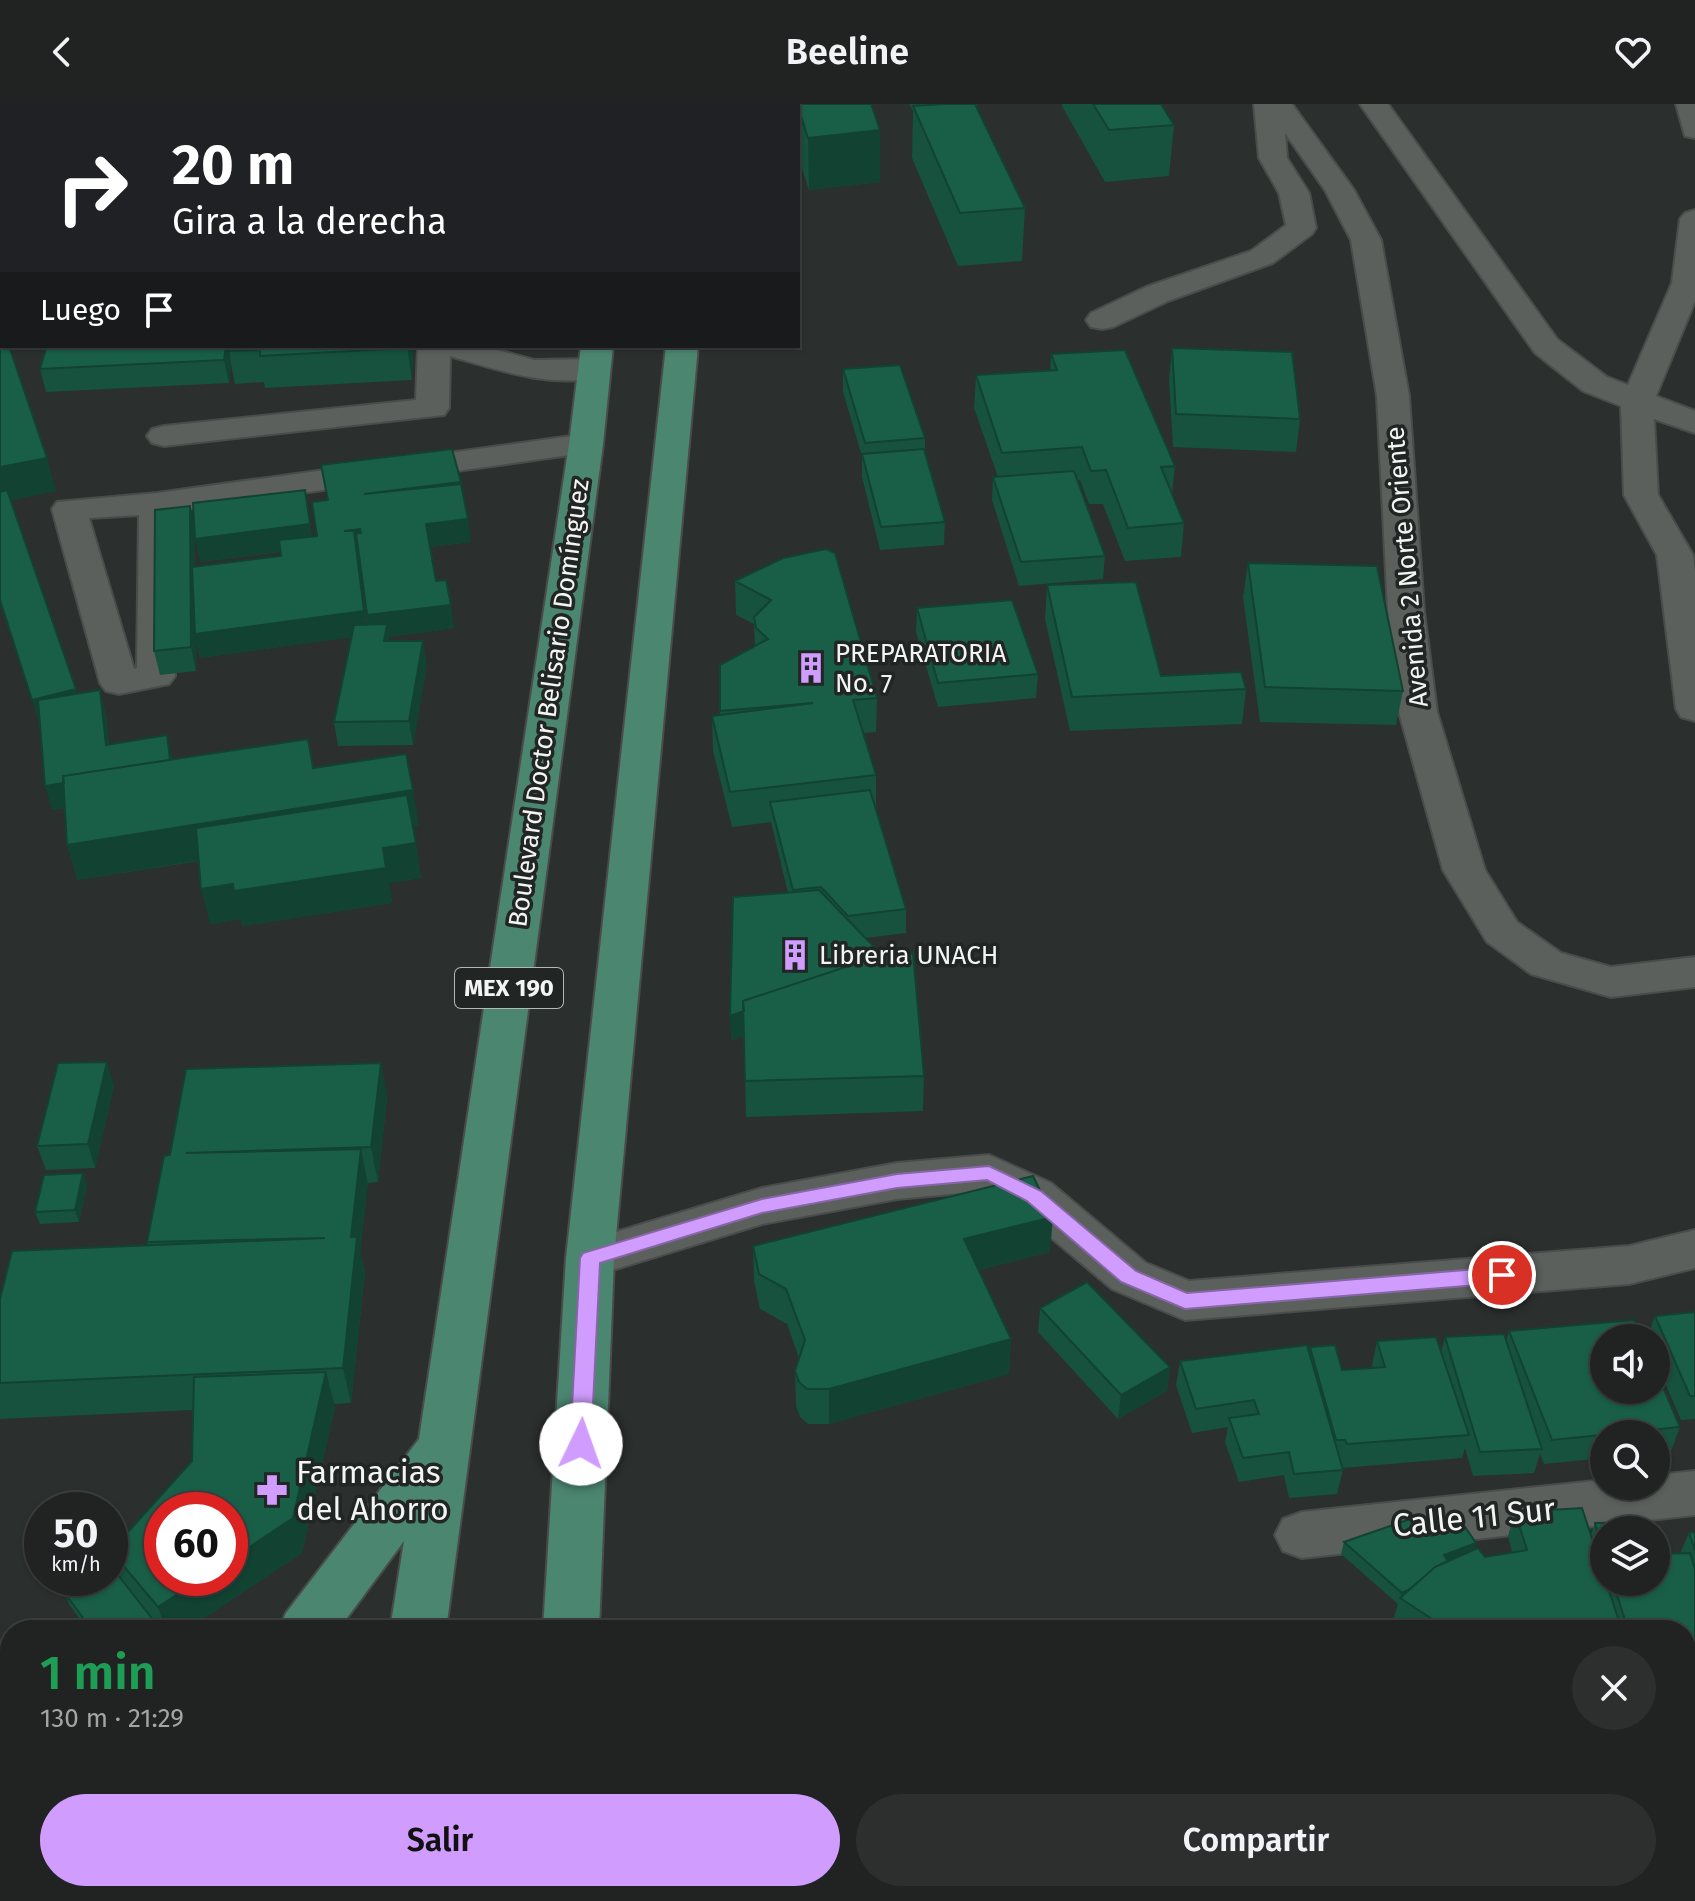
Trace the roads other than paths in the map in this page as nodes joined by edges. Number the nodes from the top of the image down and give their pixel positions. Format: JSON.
{"nodes":[{"id":1,"x":1268,"y":104,"type":"edge"},
{"id":2,"x":1278,"y":104,"type":"edge"},
{"id":3,"x":1374,"y":104,"type":"edge"},
{"id":4,"x":1690,"y":104,"type":"edge"},
{"id":5,"x":1695,"y":130,"type":"edge"},
{"id":6,"x":1695,"y":219,"type":"edge"},
{"id":7,"x":1102,"y":320,"type":"dead end"},
{"id":8,"x":434,"y":348,"type":"edge"},
{"id":9,"x":455,"y":348,"type":"edge"},
{"id":10,"x":682,"y":348,"type":"edge"},
{"id":11,"x":596,"y":358,"type":"edge"},
{"id":12,"x":1637,"y":402,"type":"junction"},
{"id":13,"x":1695,"y":423,"type":"edge"},
{"id":14,"x":164,"y":436,"type":"dead end"},
{"id":15,"x":586,"y":444,"type":"junction"},
{"id":16,"x":157,"y":503,"type":"junction"},
{"id":17,"x":1695,"y":523,"type":"edge"},
{"id":18,"x":1675,"y":555,"type":"junction"},
{"id":19,"x":1695,"y":709,"type":"edge"},
{"id":20,"x":1695,"y":972,"type":"edge"},
{"id":21,"x":1695,"y":1249,"type":"edge"},
{"id":22,"x":590,"y":1258,"type":"junction"},
{"id":23,"x":444,"y":1445,"type":"junction"},
{"id":24,"x":1695,"y":1493,"type":"edge"},
{"id":25,"x":1302,"y":1535,"type":"dead end"},
{"id":26,"x":313,"y":1620,"type":"edge"},
{"id":27,"x":419,"y":1620,"type":"edge"},
{"id":28,"x":572,"y":1620,"type":"edge"}],
"edges":[{"from":1,"to":7,"type":"street"},
{"from":2,"to":20,"type":"street","name":"Avenida 2 Norte Oriente"},
{"from":3,"to":12,"type":"street"},
{"from":4,"to":5,"type":"street"},
{"from":6,"to":12,"type":"street"},
{"from":8,"to":14,"type":"street"},
{"from":9,"to":11,"type":"street"},
{"from":10,"to":22,"type":"main road"},
{"from":11,"to":15,"type":"main road","name":"Boulevard Doctor Belisario Domínguez","number":"MEX 190"},
{"from":12,"to":13,"type":"street"},
{"from":12,"to":18,"type":"street"},
{"from":15,"to":16,"type":"street"},
{"from":15,"to":23,"type":"main road","name":"Boulevard Doctor Belisario Domínguez","number":"MEX 190"},
{"from":16,"to":16,"type":"street"},
{"from":17,"to":18,"type":"street"},
{"from":18,"to":19,"type":"street"},
{"from":21,"to":22,"type":"street"},
{"from":22,"to":28,"type":"main road"},
{"from":23,"to":26,"type":"main road"},
{"from":23,"to":27,"type":"main road","name":"Boulevard Doctor Belisario Domínguez","number":"MEX 190"},
{"from":24,"to":25,"type":"street","name":"Calle 11 Sur"}]}
